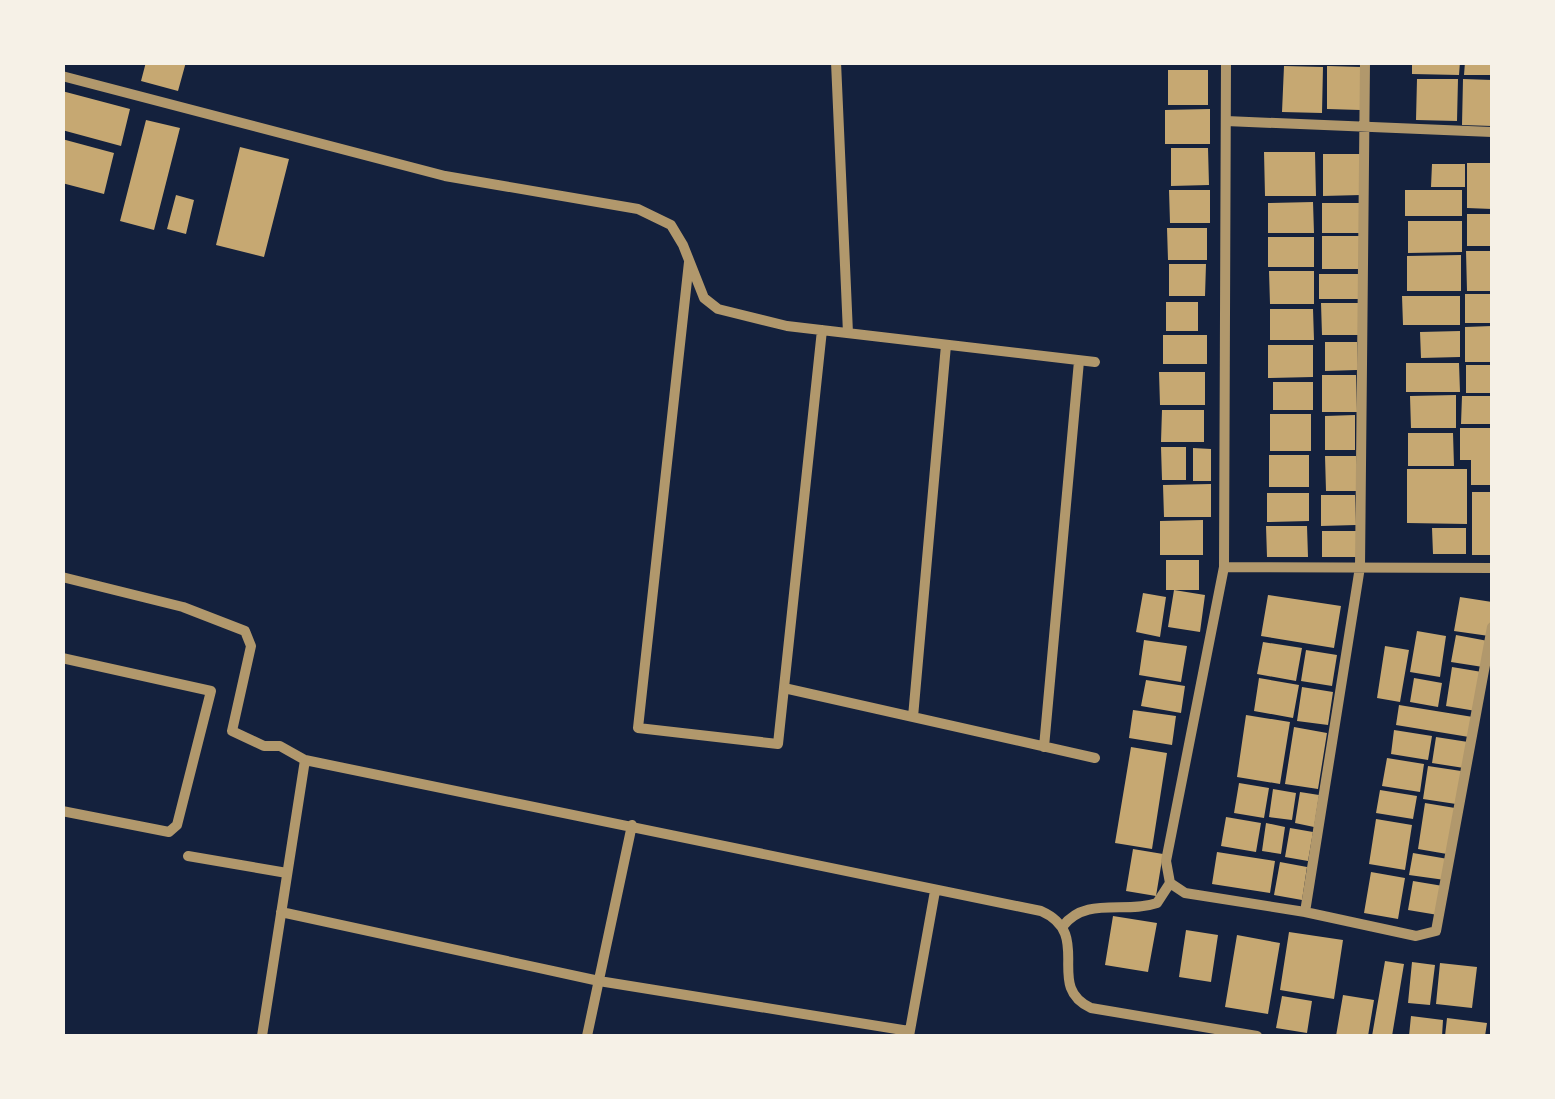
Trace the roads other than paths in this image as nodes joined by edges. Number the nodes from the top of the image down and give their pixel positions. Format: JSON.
{"nodes":[{"id":1,"x":836,"y":62,"type":"edge"},
{"id":2,"x":1226,"y":62,"type":"edge"},
{"id":3,"x":1365,"y":62,"type":"edge"},
{"id":4,"x":62,"y":76,"type":"edge"},
{"id":5,"x":1226,"y":121,"type":"junction"},
{"id":6,"x":1364,"y":127,"type":"junction"},
{"id":7,"x":1492,"y":132,"type":"edge"},
{"id":8,"x":689,"y":261,"type":"junction"},
{"id":9,"x":822,"y":330,"type":"junction"},
{"id":10,"x":848,"y":333,"type":"junction"},
{"id":11,"x":946,"y":345,"type":"junction"},
{"id":12,"x":1080,"y":361,"type":"junction"},
{"id":13,"x":1095,"y":362,"type":"dead end"},
{"id":14,"x":1224,"y":567,"type":"junction"},
{"id":15,"x":1360,"y":568,"type":"junction"},
{"id":16,"x":1492,"y":568,"type":"edge"},
{"id":17,"x":62,"y":576,"type":"edge"},
{"id":18,"x":1492,"y":626,"type":"edge"},
{"id":19,"x":62,"y":658,"type":"edge"},
{"id":20,"x":784,"y":688,"type":"junction"},
{"id":21,"x":912,"y":717,"type":"junction"},
{"id":22,"x":1044,"y":747,"type":"junction"},
{"id":23,"x":1095,"y":758,"type":"dead end"},
{"id":24,"x":305,"y":760,"type":"junction"},
{"id":25,"x":62,"y":811,"type":"edge"},
{"id":26,"x":632,"y":826,"type":"junction"},
{"id":27,"x":188,"y":856,"type":"dead end"},
{"id":28,"x":287,"y":873,"type":"junction"},
{"id":29,"x":1170,"y":883,"type":"junction"},
{"id":30,"x":935,"y":890,"type":"junction"},
{"id":31,"x":281,"y":912,"type":"junction"},
{"id":32,"x":1305,"y":912,"type":"junction"},
{"id":33,"x":1063,"y":926,"type":"junction"},
{"id":34,"x":599,"y":980,"type":"junction"},
{"id":35,"x":909,"y":1034,"type":"edge"},
{"id":36,"x":262,"y":1036,"type":"edge"},
{"id":37,"x":587,"y":1036,"type":"edge"},
{"id":38,"x":1257,"y":1036,"type":"edge"}],
"edges":[{"from":1,"to":10,"type":"street"},
{"from":2,"to":5,"type":"street"},
{"from":3,"to":6,"type":"street"},
{"from":4,"to":8,"type":"street"},
{"from":5,"to":6,"type":"street"},
{"from":5,"to":14,"type":"street"},
{"from":6,"to":7,"type":"street"},
{"from":6,"to":15,"type":"street"},
{"from":8,"to":9,"type":"street"},
{"from":8,"to":20,"type":"street"},
{"from":9,"to":10,"type":"street"},
{"from":9,"to":20,"type":"street"},
{"from":10,"to":11,"type":"street"},
{"from":11,"to":12,"type":"street"},
{"from":11,"to":21,"type":"street"},
{"from":12,"to":13,"type":"street"},
{"from":12,"to":22,"type":"street"},
{"from":14,"to":15,"type":"street"},
{"from":14,"to":29,"type":"street"},
{"from":15,"to":16,"type":"street"},
{"from":15,"to":32,"type":"street"},
{"from":17,"to":24,"type":"street"},
{"from":18,"to":32,"type":"street"},
{"from":19,"to":25,"type":"street"},
{"from":20,"to":21,"type":"street"},
{"from":21,"to":22,"type":"street"},
{"from":22,"to":23,"type":"street"},
{"from":24,"to":26,"type":"street"},
{"from":24,"to":28,"type":"street"},
{"from":26,"to":30,"type":"street"},
{"from":26,"to":34,"type":"street"},
{"from":27,"to":28,"type":"street"},
{"from":28,"to":31,"type":"street"},
{"from":29,"to":32,"type":"street"},
{"from":29,"to":33,"type":"street"},
{"from":30,"to":33,"type":"street"},
{"from":30,"to":35,"type":"street"},
{"from":31,"to":34,"type":"street"},
{"from":31,"to":36,"type":"street"},
{"from":33,"to":38,"type":"street"},
{"from":34,"to":35,"type":"street"},
{"from":34,"to":37,"type":"street"}]}
